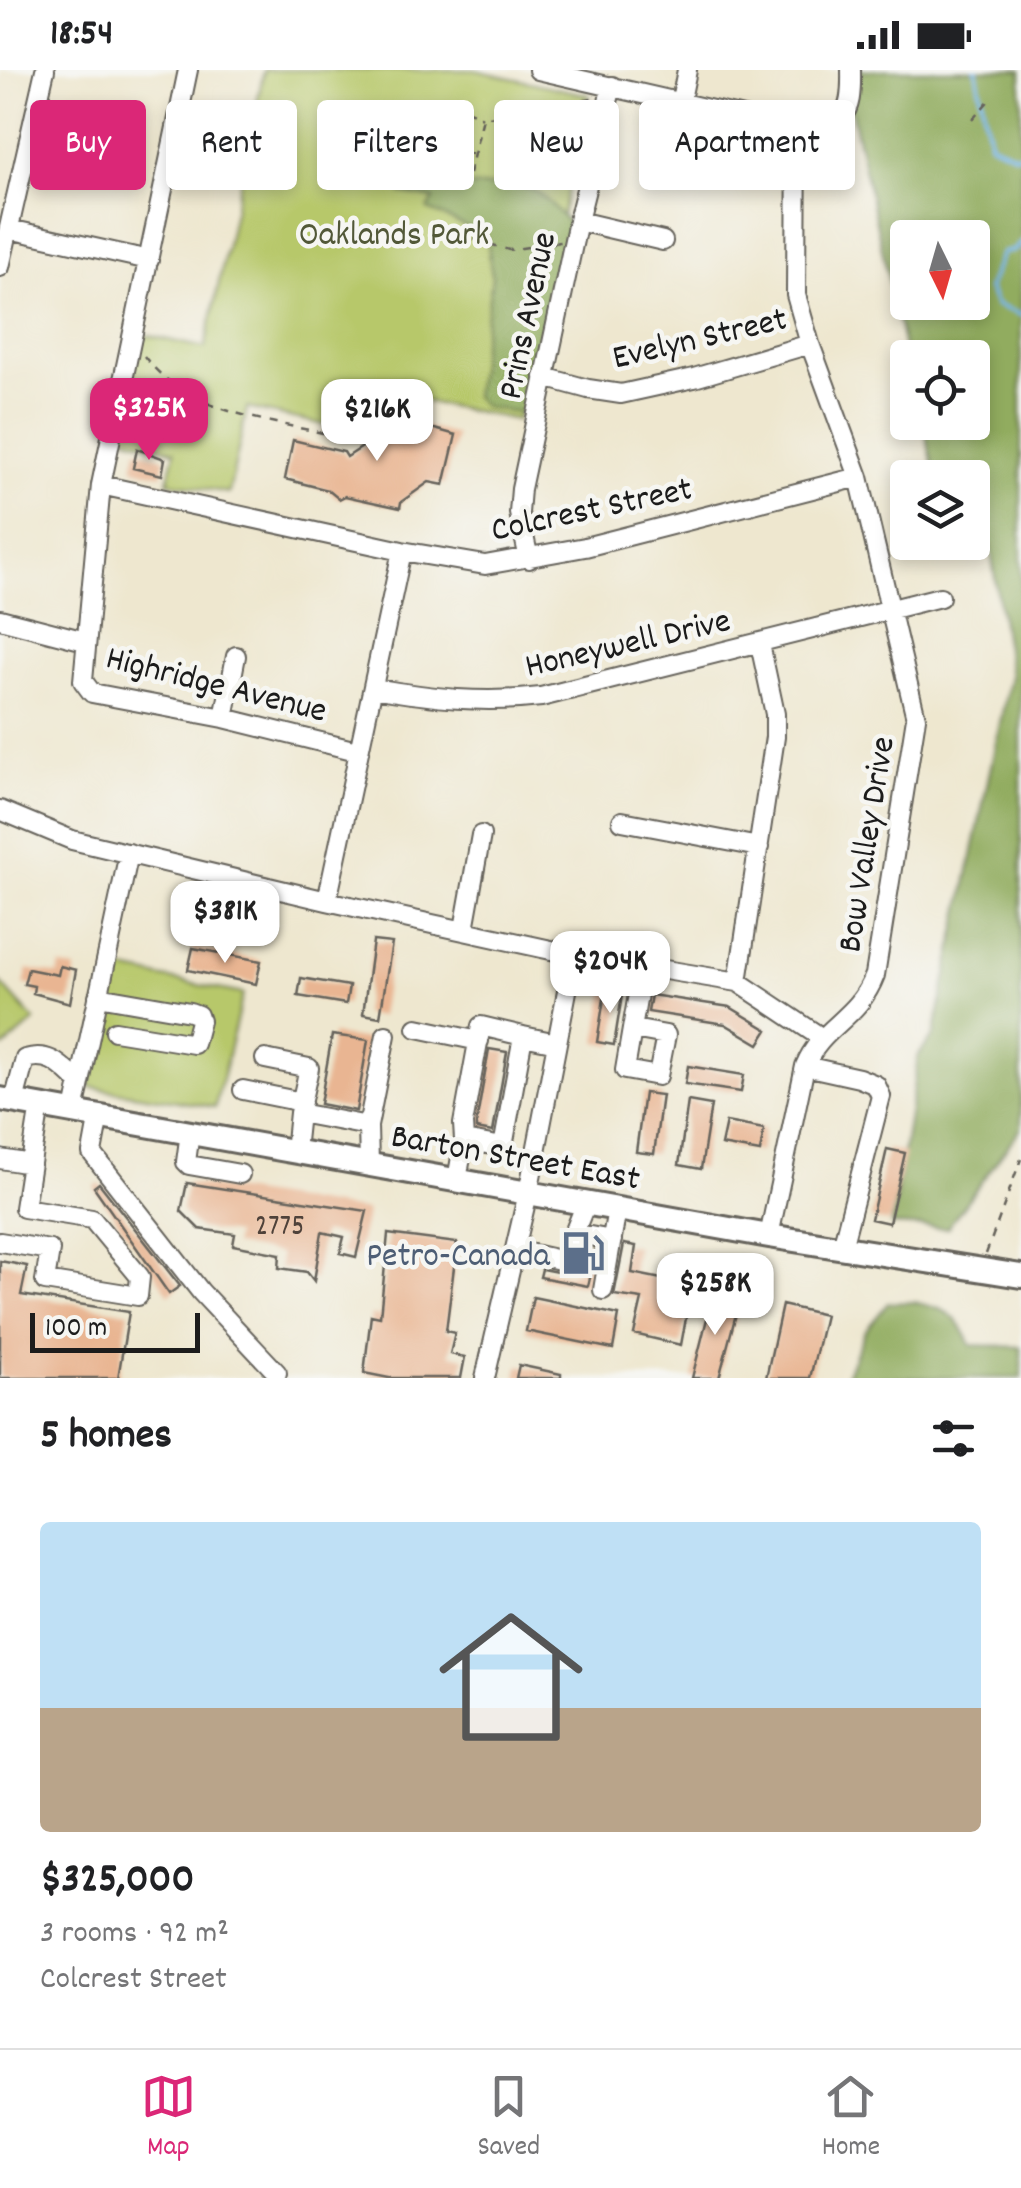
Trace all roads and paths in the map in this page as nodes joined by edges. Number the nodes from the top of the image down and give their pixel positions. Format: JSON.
{"nodes":[{"id":1,"x":45,"y":70,"type":"edge"},
{"id":2,"x":188,"y":70,"type":"edge"},
{"id":3,"x":538,"y":70,"type":"edge"},
{"id":4,"x":688,"y":70,"type":"edge"},
{"id":5,"x":851,"y":70,"type":"edge"},
{"id":6,"x":612,"y":86,"type":"junction"},
{"id":7,"x":992,"y":98,"type":"dead end"},
{"id":8,"x":681,"y":100,"type":"joint"},
{"id":9,"x":851,"y":100,"type":"edge"},
{"id":10,"x":474,"y":113,"type":"edge"},
{"id":11,"x":483,"y":118,"type":"junction"},
{"id":12,"x":972,"y":120,"type":"dead end"},
{"id":13,"x":474,"y":154,"type":"edge"},
{"id":14,"x":797,"y":190,"type":"edge"},
{"id":15,"x":428,"y":224,"type":"dead end"},
{"id":16,"x":9,"y":229,"type":"junction"},
{"id":17,"x":577,"y":229,"type":"junction"},
{"id":18,"x":662,"y":241,"type":"dead end"},
{"id":19,"x":149,"y":260,"type":"junction"},
{"id":20,"x":0,"y":267,"type":"edge"},
{"id":21,"x":132,"y":341,"type":"junction"},
{"id":22,"x":810,"y":344,"type":"junction"},
{"id":23,"x":544,"y":377,"type":"junction"},
{"id":24,"x":330,"y":435,"type":"dead end"},
{"id":25,"x":859,"y":478,"type":"junction"},
{"id":26,"x":101,"y":485,"type":"junction"},
{"id":27,"x":402,"y":551,"type":"junction"},
{"id":28,"x":529,"y":559,"type":"junction"},
{"id":29,"x":940,"y":596,"type":"dead end"},
{"id":30,"x":892,"y":609,"type":"junction"},
{"id":31,"x":0,"y":619,"type":"edge"},
{"id":32,"x":85,"y":641,"type":"junction"},
{"id":33,"x":760,"y":644,"type":"junction"},
{"id":34,"x":236,"y":656,"type":"dead end"},
{"id":35,"x":373,"y":688,"type":"junction"},
{"id":36,"x":224,"y":718,"type":"junction"},
{"id":37,"x":357,"y":750,"type":"junction"},
{"id":38,"x":0,"y":810,"type":"edge"},
{"id":39,"x":622,"y":821,"type":"dead end"},
{"id":40,"x":481,"y":834,"type":"dead end"},
{"id":41,"x":759,"y":847,"type":"junction"},
{"id":42,"x":128,"y":853,"type":"junction"},
{"id":43,"x":327,"y":900,"type":"junction"},
{"id":44,"x":464,"y":930,"type":"junction"},
{"id":45,"x":574,"y":954,"type":"junction"},
{"id":46,"x":643,"y":965,"type":"junction"},
{"id":47,"x":738,"y":982,"type":"junction"},
{"id":48,"x":98,"y":996,"type":"junction"},
{"id":49,"x":168,"y":1009,"type":"junction"},
{"id":50,"x":418,"y":1028,"type":"dead end"},
{"id":51,"x":632,"y":1029,"type":"dead end"},
{"id":52,"x":115,"y":1031,"type":"dead end"},
{"id":53,"x":386,"y":1035,"type":"dead end"},
{"id":54,"x":523,"y":1036,"type":"junction"},
{"id":55,"x":162,"y":1038,"type":"junction"},
{"id":56,"x":822,"y":1038,"type":"junction"},
{"id":57,"x":478,"y":1041,"type":"junction"},
{"id":58,"x":557,"y":1043,"type":"junction"},
{"id":59,"x":265,"y":1059,"type":"dead end"},
{"id":60,"x":806,"y":1066,"type":"junction"},
{"id":61,"x":80,"y":1084,"type":"junction"},
{"id":62,"x":243,"y":1090,"type":"dead end"},
{"id":63,"x":7,"y":1100,"type":"edge"},
{"id":64,"x":40,"y":1106,"type":"junction"},
{"id":65,"x":301,"y":1108,"type":"junction"},
{"id":66,"x":74,"y":1110,"type":"junction"},
{"id":67,"x":99,"y":1115,"type":"junction"},
{"id":68,"x":368,"y":1126,"type":"junction"},
{"id":69,"x":190,"y":1132,"type":"junction"},
{"id":70,"x":464,"y":1140,"type":"junction"},
{"id":71,"x":295,"y":1150,"type":"junction"},
{"id":72,"x":0,"y":1159,"type":"edge"},
{"id":73,"x":1021,"y":1159,"type":"edge"},
{"id":74,"x":31,"y":1164,"type":"junction"},
{"id":75,"x":370,"y":1164,"type":"junction"},
{"id":76,"x":240,"y":1174,"type":"dead end"},
{"id":77,"x":457,"y":1180,"type":"junction"},
{"id":78,"x":528,"y":1193,"type":"junction"},
{"id":79,"x":586,"y":1204,"type":"junction"},
{"id":80,"x":24,"y":1208,"type":"junction"},
{"id":81,"x":617,"y":1209,"type":"junction"},
{"id":82,"x":769,"y":1236,"type":"junction"},
{"id":83,"x":9,"y":1243,"type":"edge"},
{"id":84,"x":842,"y":1247,"type":"junction"},
{"id":85,"x":573,"y":1252,"type":"junction"},
{"id":86,"x":604,"y":1257,"type":"junction"},
{"id":87,"x":514,"y":1258,"type":"junction"},
{"id":88,"x":980,"y":1269,"type":"junction"},
{"id":89,"x":1021,"y":1276,"type":"edge"},
{"id":90,"x":603,"y":1290,"type":"dead end"},
{"id":91,"x":277,"y":1373,"type":"dead end"},
{"id":92,"x":485,"y":1378,"type":"edge"}],
"edges":[{"from":1,"to":16,"type":"street"},
{"from":2,"to":19,"type":"street","name":"Highridge Avenue"},
{"from":3,"to":6,"type":"street"},
{"from":4,"to":8,"type":"street"},
{"from":5,"to":9,"type":"street"},
{"from":6,"to":8,"type":"street"},
{"from":6,"to":11,"type":"path"},
{"from":6,"to":17,"type":"street","name":"Prins Avenue"},
{"from":7,"to":12,"type":"path"},
{"from":10,"to":11,"type":"path"},
{"from":11,"to":13,"type":"path"},
{"from":14,"to":22,"type":"street","name":"Bow Valley Drive"},
{"from":15,"to":17,"type":"path"},
{"from":16,"to":19,"type":"street"},
{"from":16,"to":20,"type":"street"},
{"from":17,"to":18,"type":"street"},
{"from":17,"to":23,"type":"street","name":"Prins Avenue"},
{"from":19,"to":21,"type":"street","name":"Highridge Avenue"},
{"from":21,"to":24,"type":"path"},
{"from":21,"to":26,"type":"street","name":"Highridge Avenue"},
{"from":22,"to":23,"type":"street","name":"Evelyn Street"},
{"from":22,"to":25,"type":"street","name":"Bow Valley Drive"},
{"from":23,"to":28,"type":"street","name":"Prins Avenue"},
{"from":25,"to":28,"type":"street","name":"Colcrest Street"},
{"from":25,"to":30,"type":"street","name":"Bow Valley Drive"},
{"from":26,"to":27,"type":"street","name":"Colcrest Street"},
{"from":26,"to":32,"type":"street","name":"Highridge Avenue"},
{"from":27,"to":28,"type":"street","name":"Colcrest Street"},
{"from":27,"to":35,"type":"street"},
{"from":29,"to":30,"type":"street","name":"Honeywell Drive"},
{"from":30,"to":33,"type":"street","name":"Honeywell Drive"},
{"from":30,"to":56,"type":"street","name":"Bow Valley Drive"},
{"from":31,"to":32,"type":"street"},
{"from":32,"to":36,"type":"street","name":"Highridge Avenue"},
{"from":33,"to":35,"type":"street","name":"Honeywell Drive"},
{"from":33,"to":41,"type":"street"},
{"from":34,"to":36,"type":"street"},
{"from":35,"to":37,"type":"street"},
{"from":36,"to":37,"type":"street","name":"Highridge Avenue"},
{"from":37,"to":43,"type":"street"},
{"from":38,"to":42,"type":"street"},
{"from":39,"to":41,"type":"street"},
{"from":40,"to":44,"type":"street"},
{"from":41,"to":47,"type":"street"},
{"from":42,"to":43,"type":"street"},
{"from":42,"to":48,"type":"street"},
{"from":43,"to":44,"type":"street"},
{"from":44,"to":45,"type":"street"},
{"from":45,"to":46,"type":"street"},
{"from":45,"to":58,"type":"street"},
{"from":46,"to":47,"type":"street"},
{"from":46,"to":51,"type":"street"},
{"from":47,"to":56,"type":"street"},
{"from":48,"to":49,"type":"street"},
{"from":48,"to":61,"type":"street"},
{"from":49,"to":55,"type":"street"},
{"from":49,"to":55,"type":"street"},
{"from":50,"to":57,"type":"street"},
{"from":52,"to":55,"type":"street"},
{"from":53,"to":68,"type":"street"},
{"from":54,"to":57,"type":"street"},
{"from":54,"to":58,"type":"street"},
{"from":54,"to":70,"type":"street"},
{"from":56,"to":60,"type":"street","name":"Bow Valley Drive"},
{"from":57,"to":70,"type":"street"},
{"from":58,"to":78,"type":"street"},
{"from":59,"to":65,"type":"street"},
{"from":60,"to":82,"type":"street","name":"Bow Valley Drive"},
{"from":60,"to":84,"type":"street"},
{"from":61,"to":63,"type":"street"},
{"from":61,"to":66,"type":"street"},
{"from":62,"to":65,"type":"street"},
{"from":63,"to":64,"type":"main road","name":"Barton Street East"},
{"from":64,"to":66,"type":"main road","name":"Barton Street East"},
{"from":64,"to":74,"type":"street"},
{"from":65,"to":68,"type":"street"},
{"from":65,"to":71,"type":"street"},
{"from":66,"to":67,"type":"main road","name":"Barton Street East"},
{"from":67,"to":69,"type":"main road","name":"Barton Street East"},
{"from":67,"to":91,"type":"street"},
{"from":68,"to":75,"type":"street"},
{"from":69,"to":71,"type":"main road","name":"Barton Street East"},
{"from":69,"to":76,"type":"street"},
{"from":70,"to":77,"type":"street"},
{"from":71,"to":75,"type":"main road","name":"Barton Street East"},
{"from":72,"to":74,"type":"street"},
{"from":73,"to":88,"type":"path"},
{"from":74,"to":80,"type":"street"},
{"from":75,"to":77,"type":"main road","name":"Barton Street East"},
{"from":77,"to":78,"type":"main road","name":"Barton Street East"},
{"from":78,"to":79,"type":"main road","name":"Barton Street East"},
{"from":78,"to":87,"type":"street"},
{"from":79,"to":81,"type":"main road","name":"Barton Street East"},
{"from":79,"to":85,"type":"street"},
{"from":80,"to":83,"type":"street"},
{"from":80,"to":83,"type":"street"},
{"from":81,"to":82,"type":"main road","name":"Barton Street East"},
{"from":81,"to":86,"type":"street"},
{"from":82,"to":84,"type":"main road","name":"Barton Street East"},
{"from":84,"to":88,"type":"main road","name":"Barton Street East"},
{"from":85,"to":86,"type":"street"},
{"from":85,"to":87,"type":"street"},
{"from":86,"to":90,"type":"street"},
{"from":87,"to":92,"type":"street"},
{"from":88,"to":89,"type":"main road","name":"Barton Street East"}]}
